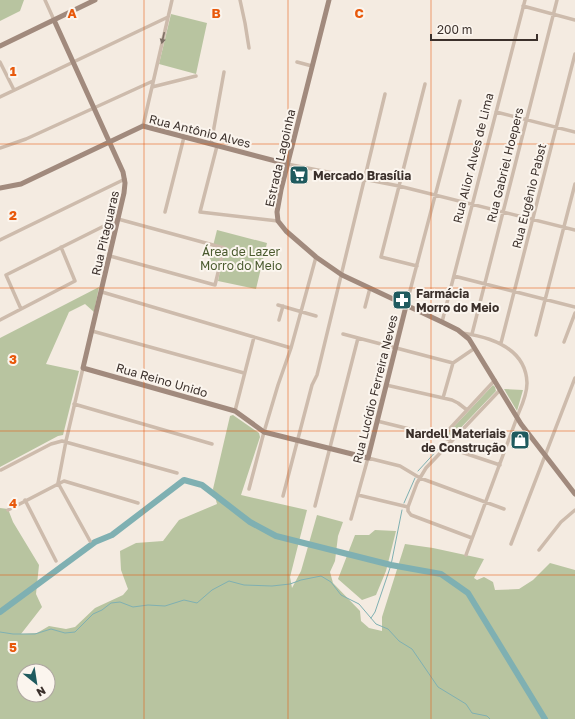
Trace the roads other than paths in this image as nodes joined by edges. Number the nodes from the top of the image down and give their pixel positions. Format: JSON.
{"nodes":[{"id":1,"x":45,"y":0,"type":"edge"},
{"id":2,"x":94,"y":0,"type":"edge"},
{"id":3,"x":172,"y":0,"type":"edge"},
{"id":4,"x":240,"y":0,"type":"edge"},
{"id":5,"x":329,"y":0,"type":"edge"},
{"id":6,"x":525,"y":0,"type":"edge"},
{"id":7,"x":557,"y":0,"type":"edge"},
{"id":8,"x":523,"y":6,"type":"junction"},
{"id":9,"x":553,"y":14,"type":"junction"},
{"id":10,"x":168,"y":17,"type":"junction"},
{"id":11,"x":54,"y":20,"type":"junction"},
{"id":12,"x":575,"y":20,"type":"edge"},
{"id":13,"x":0,"y":46,"type":"edge"},
{"id":14,"x":249,"y":48,"type":"dead end"},
{"id":15,"x":575,"y":54,"type":"edge"},
{"id":16,"x":0,"y":62,"type":"edge"},
{"id":17,"x":297,"y":62,"type":"dead end"},
{"id":18,"x":73,"y":63,"type":"junction"},
{"id":19,"x":312,"y":66,"type":"junction"},
{"id":20,"x":224,"y":72,"type":"dead end"},
{"id":21,"x":196,"y":76,"type":"dead end"},
{"id":22,"x":153,"y":82,"type":"junction"},
{"id":23,"x":425,"y":84,"type":"dead end"},
{"id":24,"x":152,"y":87,"type":"junction"},
{"id":25,"x":14,"y":90,"type":"junction"},
{"id":26,"x":385,"y":94,"type":"dead end"},
{"id":27,"x":0,"y":97,"type":"edge"},
{"id":28,"x":460,"y":101,"type":"dead end"},
{"id":29,"x":94,"y":108,"type":"junction"},
{"id":30,"x":496,"y":112,"type":"junction"},
{"id":31,"x":526,"y":120,"type":"junction"},
{"id":32,"x":142,"y":126,"type":"junction"},
{"id":33,"x":556,"y":127,"type":"junction"},
{"id":34,"x":575,"y":132,"type":"edge"},
{"id":35,"x":184,"y":137,"type":"junction"},
{"id":36,"x":109,"y":142,"type":"junction"},
{"id":37,"x":214,"y":145,"type":"junction"},
{"id":38,"x":0,"y":148,"type":"edge"},
{"id":39,"x":287,"y":164,"type":"junction"},
{"id":40,"x":365,"y":178,"type":"junction"},
{"id":41,"x":125,"y":179,"type":"junction"},
{"id":42,"x":575,"y":184,"type":"edge"},
{"id":43,"x":399,"y":186,"type":"junction"},
{"id":44,"x":0,"y":188,"type":"edge"},
{"id":45,"x":435,"y":194,"type":"junction"},
{"id":46,"x":472,"y":204,"type":"junction"},
{"id":47,"x":165,"y":212,"type":"dead end"},
{"id":48,"x":503,"y":212,"type":"junction"},
{"id":49,"x":533,"y":219,"type":"junction"},
{"id":50,"x":118,"y":220,"type":"junction"},
{"id":51,"x":278,"y":221,"type":"junction"},
{"id":52,"x":564,"y":227,"type":"junction"},
{"id":53,"x":575,"y":230,"type":"edge"},
{"id":54,"x":0,"y":240,"type":"edge"},
{"id":55,"x":61,"y":247,"type":"junction"},
{"id":56,"x":110,"y":256,"type":"junction"},
{"id":57,"x":316,"y":257,"type":"junction"},
{"id":58,"x":417,"y":266,"type":"junction"},
{"id":59,"x":342,"y":275,"type":"junction"},
{"id":60,"x":454,"y":276,"type":"junction"},
{"id":61,"x":485,"y":284,"type":"junction"},
{"id":62,"x":370,"y":288,"type":"junction"},
{"id":63,"x":102,"y":292,"type":"junction"},
{"id":64,"x":514,"y":292,"type":"junction"},
{"id":65,"x":545,"y":300,"type":"junction"},
{"id":66,"x":278,"y":305,"type":"dead end"},
{"id":67,"x":283,"y":306,"type":"junction"},
{"id":68,"x":406,"y":306,"type":"junction"},
{"id":69,"x":365,"y":307,"type":"dead end"},
{"id":70,"x":575,"y":307,"type":"edge"},
{"id":71,"x":21,"y":309,"type":"junction"},
{"id":72,"x":301,"y":311,"type":"junction"},
{"id":73,"x":575,"y":313,"type":"edge"},
{"id":74,"x":316,"y":316,"type":"dead end"},
{"id":75,"x":0,"y":320,"type":"edge"},
{"id":76,"x":279,"y":320,"type":"dead end"},
{"id":77,"x":442,"y":322,"type":"junction"},
{"id":78,"x":92,"y":331,"type":"junction"},
{"id":79,"x":462,"y":333,"type":"junction"},
{"id":80,"x":344,"y":334,"type":"dead end"},
{"id":81,"x":472,"y":334,"type":"junction"},
{"id":82,"x":536,"y":335,"type":"dead end"},
{"id":83,"x":254,"y":337,"type":"junction"},
{"id":84,"x":358,"y":338,"type":"junction"},
{"id":85,"x":564,"y":342,"type":"dead end"},
{"id":86,"x":501,"y":343,"type":"junction"},
{"id":87,"x":291,"y":348,"type":"junction"},
{"id":88,"x":396,"y":348,"type":"junction"},
{"id":89,"x":475,"y":348,"type":"junction"},
{"id":90,"x":453,"y":363,"type":"junction"},
{"id":91,"x":83,"y":368,"type":"junction"},
{"id":92,"x":244,"y":373,"type":"junction"},
{"id":93,"x":575,"y":378,"type":"edge"},
{"id":94,"x":495,"y":380,"type":"junction"},
{"id":95,"x":386,"y":385,"type":"junction"},
{"id":96,"x":573,"y":389,"type":"edge"},
{"id":97,"x":500,"y":390,"type":"junction"},
{"id":98,"x":443,"y":398,"type":"junction"},
{"id":99,"x":74,"y":404,"type":"junction"},
{"id":100,"x":467,"y":410,"type":"junction"},
{"id":101,"x":235,"y":411,"type":"junction"},
{"id":102,"x":517,"y":418,"type":"junction"},
{"id":103,"x":377,"y":421,"type":"junction"},
{"id":104,"x":264,"y":432,"type":"junction"},
{"id":105,"x":442,"y":437,"type":"junction"},
{"id":106,"x":297,"y":440,"type":"junction"},
{"id":107,"x":452,"y":440,"type":"junction"},
{"id":108,"x":66,"y":441,"type":"junction"},
{"id":109,"x":212,"y":444,"type":"dead end"},
{"id":110,"x":446,"y":447,"type":"junction"},
{"id":111,"x":330,"y":448,"type":"junction"},
{"id":112,"x":545,"y":456,"type":"junction"},
{"id":113,"x":368,"y":458,"type":"junction"},
{"id":114,"x":500,"y":466,"type":"junction"},
{"id":115,"x":1,"y":470,"type":"dead end"},
{"id":116,"x":177,"y":472,"type":"dead end"},
{"id":117,"x":420,"y":478,"type":"junction"},
{"id":118,"x":58,"y":483,"type":"junction"},
{"id":119,"x":249,"y":489,"type":"dead end"},
{"id":120,"x":575,"y":493,"type":"edge"},
{"id":121,"x":358,"y":495,"type":"junction"},
{"id":122,"x":283,"y":496,"type":"dead end"},
{"id":123,"x":25,"y":500,"type":"junction"},
{"id":124,"x":486,"y":502,"type":"junction"},
{"id":125,"x":138,"y":503,"type":"dead end"},
{"id":126,"x":315,"y":506,"type":"dead end"},
{"id":127,"x":408,"y":507,"type":"junction"},
{"id":128,"x":504,"y":509,"type":"dead end"},
{"id":129,"x":8,"y":510,"type":"dead end"},
{"id":130,"x":575,"y":510,"type":"edge"},
{"id":131,"x":351,"y":519,"type":"dead end"},
{"id":132,"x":472,"y":538,"type":"junction"},
{"id":133,"x":90,"y":541,"type":"dead end"},
{"id":134,"x":511,"y":544,"type":"dead end"},
{"id":135,"x":539,"y":550,"type":"dead end"},
{"id":136,"x":466,"y":555,"type":"dead end"},
{"id":137,"x":56,"y":561,"type":"dead end"}],
"edges":[{"from":1,"to":11,"type":"street","name":"Rua Pitaguaras"},
{"from":2,"to":11,"type":"street"},
{"from":3,"to":10,"type":"street"},
{"from":4,"to":14,"type":"street"},
{"from":5,"to":19,"type":"street","name":"Estrada Lagoinha"},
{"from":6,"to":8,"type":"street","name":"Rua Alior Alves de Lima"},
{"from":7,"to":9,"type":"street","name":"Rua Gabriel Hoepers"},
{"from":8,"to":9,"type":"street"},
{"from":8,"to":30,"type":"street","name":"Rua Alior Alves de Lima"},
{"from":9,"to":12,"type":"street"},
{"from":9,"to":31,"type":"street","name":"Rua Gabriel Hoepers"},
{"from":10,"to":18,"type":"street"},
{"from":10,"to":22,"type":"street","one_way":true},
{"from":11,"to":13,"type":"street"},
{"from":11,"to":18,"type":"street","name":"Rua Pitaguaras"},
{"from":15,"to":33,"type":"street","name":"Rua Eugênio Pabst"},
{"from":16,"to":25,"type":"street"},
{"from":17,"to":19,"type":"street"},
{"from":18,"to":25,"type":"street"},
{"from":18,"to":29,"type":"street","name":"Rua Pitaguaras"},
{"from":19,"to":39,"type":"street","name":"Estrada Lagoinha"},
{"from":20,"to":37,"type":"street"},
{"from":21,"to":24,"type":"street"},
{"from":22,"to":24,"type":"street"},
{"from":22,"to":29,"type":"street"},
{"from":23,"to":43,"type":"street"},
{"from":24,"to":32,"type":"street"},
{"from":25,"to":27,"type":"street"},
{"from":26,"to":40,"type":"street"},
{"from":28,"to":45,"type":"street","name":"Rua Lucídio Ferreira Neves"},
{"from":29,"to":36,"type":"street","name":"Rua Pitaguaras"},
{"from":29,"to":38,"type":"street"},
{"from":30,"to":31,"type":"street"},
{"from":30,"to":46,"type":"street","name":"Rua Alior Alves de Lima"},
{"from":31,"to":33,"type":"street"},
{"from":31,"to":48,"type":"street","name":"Rua Gabriel Hoepers"},
{"from":32,"to":35,"type":"street","name":"Rua Antônio Alves"},
{"from":32,"to":36,"type":"street","name":"Rua Antônio Alves"},
{"from":33,"to":34,"type":"street"},
{"from":33,"to":49,"type":"street","name":"Rua Eugênio Pabst"},
{"from":35,"to":37,"type":"street","name":"Rua Antônio Alves"},
{"from":35,"to":47,"type":"street"},
{"from":36,"to":41,"type":"street","name":"Rua Pitaguaras"},
{"from":36,"to":44,"type":"street","name":"Rua Antônio Alves"},
{"from":37,"to":39,"type":"street","name":"Rua Antônio Alves"},
{"from":37,"to":51,"type":"street"},
{"from":39,"to":40,"type":"street"},
{"from":39,"to":51,"type":"street","name":"Estrada Lagoinha"},
{"from":40,"to":43,"type":"street"},
{"from":40,"to":59,"type":"street"},
{"from":41,"to":50,"type":"street","name":"Rua Pitaguaras"},
{"from":41,"to":54,"type":"street"},
{"from":42,"to":52,"type":"street"},
{"from":43,"to":45,"type":"street"},
{"from":43,"to":58,"type":"street"},
{"from":45,"to":46,"type":"street"},
{"from":45,"to":58,"type":"street","name":"Rua Lucídio Ferreira Neves"},
{"from":46,"to":48,"type":"street"},
{"from":46,"to":60,"type":"street","name":"Rua Alior Alves de Lima"},
{"from":48,"to":49,"type":"street"},
{"from":48,"to":61,"type":"street","name":"Rua Gabriel Hoepers"},
{"from":49,"to":52,"type":"street"},
{"from":49,"to":64,"type":"street","name":"Rua Eugênio Pabst"},
{"from":50,"to":55,"type":"street"},
{"from":50,"to":56,"type":"street","name":"Rua Pitaguaras"},
{"from":50,"to":56,"type":"street"},
{"from":51,"to":57,"type":"street","name":"Estrada Lagoinha"},
{"from":52,"to":53,"type":"street"},
{"from":52,"to":65,"type":"street"},
{"from":55,"to":71,"type":"street"},
{"from":55,"to":71,"type":"street"},
{"from":56,"to":63,"type":"street","name":"Rua Pitaguaras"},
{"from":57,"to":59,"type":"street","name":"Estrada Lagoinha"},
{"from":57,"to":72,"type":"street"},
{"from":58,"to":68,"type":"street","name":"Rua Lucídio Ferreira Neves"},
{"from":59,"to":62,"type":"street","name":"Estrada Lagoinha"},
{"from":59,"to":106,"type":"street"},
{"from":60,"to":61,"type":"street"},
{"from":60,"to":77,"type":"street","name":"Rua Alior Alves de Lima"},
{"from":61,"to":64,"type":"street"},
{"from":61,"to":81,"type":"street","name":"Rua Gabriel Hoepers"},
{"from":62,"to":68,"type":"street","name":"Estrada Lagoinha"},
{"from":62,"to":69,"type":"street"},
{"from":63,"to":78,"type":"street","name":"Rua Pitaguaras"},
{"from":63,"to":83,"type":"street"},
{"from":64,"to":65,"type":"street"},
{"from":64,"to":86,"type":"street","name":"Rua Eugênio Pabst"},
{"from":65,"to":70,"type":"street"},
{"from":65,"to":82,"type":"street"},
{"from":66,"to":67,"type":"street"},
{"from":67,"to":72,"type":"street"},
{"from":67,"to":76,"type":"street"},
{"from":68,"to":77,"type":"street","name":"Estrada Lagoinha"},
{"from":68,"to":88,"type":"street","name":"Rua Lucídio Ferreira Neves"},
{"from":71,"to":75,"type":"street"},
{"from":72,"to":74,"type":"street"},
{"from":72,"to":87,"type":"street"},
{"from":73,"to":85,"type":"street"},
{"from":77,"to":79,"type":"street","name":"Estrada Lagoinha"},
{"from":78,"to":91,"type":"street","name":"Rua Pitaguaras"},
{"from":78,"to":92,"type":"street"},
{"from":79,"to":81,"type":"street","name":"Estrada Lagoinha"},
{"from":79,"to":89,"type":"street"},
{"from":80,"to":84,"type":"street"},
{"from":81,"to":86,"type":"street","name":"Estrada Lagoinha"},
{"from":83,"to":87,"type":"street"},
{"from":83,"to":92,"type":"street"},
{"from":84,"to":88,"type":"street"},
{"from":84,"to":111,"type":"street"},
{"from":86,"to":102,"type":"street","name":"Estrada Lagoinha"},
{"from":87,"to":104,"type":"street"},
{"from":88,"to":90,"type":"street"},
{"from":88,"to":95,"type":"street","name":"Rua Lucídio Ferreira Neves"},
{"from":89,"to":90,"type":"street"},
{"from":89,"to":94,"type":"street"},
{"from":90,"to":98,"type":"street"},
{"from":91,"to":99,"type":"street","name":"Rua Pitaguaras"},
{"from":91,"to":101,"type":"street","name":"Rua Reino Unido"},
{"from":92,"to":101,"type":"street"},
{"from":93,"to":96,"type":"street"},
{"from":94,"to":97,"type":"street"},
{"from":94,"to":100,"type":"street"},
{"from":95,"to":98,"type":"street"},
{"from":95,"to":103,"type":"street","name":"Rua Lucídio Ferreira Neves"},
{"from":96,"to":112,"type":"street"},
{"from":97,"to":102,"type":"street"},
{"from":97,"to":107,"type":"street"},
{"from":98,"to":100,"type":"street"},
{"from":99,"to":108,"type":"street","name":"Rua Pitaguaras"},
{"from":99,"to":109,"type":"street"},
{"from":100,"to":105,"type":"street"},
{"from":101,"to":104,"type":"street"},
{"from":102,"to":112,"type":"street"},
{"from":102,"to":114,"type":"street","name":"Estrada Lagoinha"},
{"from":103,"to":105,"type":"street"},
{"from":103,"to":113,"type":"street","name":"Rua Lucídio Ferreira Neves"},
{"from":104,"to":106,"type":"street"},
{"from":104,"to":119,"type":"street"},
{"from":105,"to":107,"type":"street"},
{"from":106,"to":111,"type":"street"},
{"from":106,"to":122,"type":"street"},
{"from":107,"to":110,"type":"street"},
{"from":108,"to":115,"type":"street"},
{"from":108,"to":116,"type":"street"},
{"from":108,"to":118,"type":"street","name":"Rua Pitaguaras"},
{"from":110,"to":114,"type":"street"},
{"from":110,"to":117,"type":"street"},
{"from":111,"to":113,"type":"street"},
{"from":111,"to":126,"type":"street"},
{"from":112,"to":120,"type":"street"},
{"from":112,"to":134,"type":"street"},
{"from":113,"to":117,"type":"street"},
{"from":113,"to":121,"type":"street","name":"Rua Lucídio Ferreira Neves"},
{"from":114,"to":124,"type":"street","name":"Estrada Lagoinha"},
{"from":117,"to":124,"type":"street"},
{"from":117,"to":127,"type":"street"},
{"from":118,"to":123,"type":"street"},
{"from":118,"to":125,"type":"street"},
{"from":118,"to":133,"type":"street"},
{"from":121,"to":127,"type":"street"},
{"from":121,"to":131,"type":"street","name":"Rua Lucídio Ferreira Neves"},
{"from":123,"to":129,"type":"street"},
{"from":123,"to":137,"type":"street"},
{"from":124,"to":128,"type":"street"},
{"from":124,"to":132,"type":"street","name":"Estrada Lagoinha"},
{"from":127,"to":132,"type":"street"},
{"from":130,"to":135,"type":"street"},
{"from":132,"to":136,"type":"street","name":"Estrada Lagoinha"}]}
